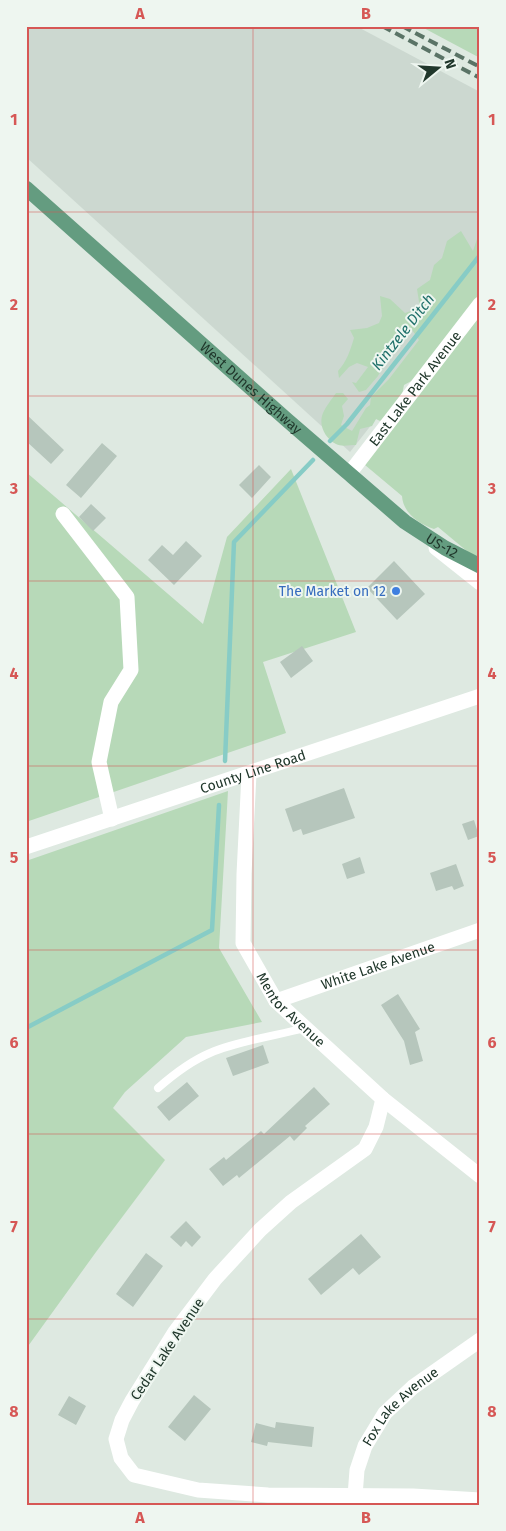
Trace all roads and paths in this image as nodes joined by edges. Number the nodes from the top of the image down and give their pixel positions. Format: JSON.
{"nodes":[{"id":1,"x":26,"y":188,"type":"edge"},
{"id":2,"x":480,"y":304,"type":"edge"},
{"id":3,"x":349,"y":474,"type":"junction"},
{"id":4,"x":64,"y":514,"type":"dead end"},
{"id":5,"x":405,"y":522,"type":"junction"},
{"id":6,"x":480,"y":566,"type":"edge"},
{"id":7,"x":480,"y":583,"type":"edge"},
{"id":8,"x":480,"y":696,"type":"edge"},
{"id":9,"x":249,"y":774,"type":"junction"},
{"id":10,"x":112,"y":819,"type":"junction"},
{"id":11,"x":26,"y":847,"type":"edge"},
{"id":12,"x":480,"y":930,"type":"edge"},
{"id":13,"x":276,"y":1001,"type":"junction"},
{"id":14,"x":305,"y":1028,"type":"junction"},
{"id":15,"x":158,"y":1088,"type":"dead end"},
{"id":16,"x":383,"y":1099,"type":"junction"},
{"id":17,"x":480,"y":1176,"type":"edge"},
{"id":18,"x":480,"y":1340,"type":"edge"},
{"id":19,"x":355,"y":1496,"type":"junction"},
{"id":20,"x":480,"y":1500,"type":"edge"}],
"edges":[{"from":1,"to":3,"type":"main road","name":"West Dunes Highway"},
{"from":2,"to":3,"type":"street","name":"East Lake Park Avenue"},
{"from":3,"to":5,"type":"main road","name":"West Dunes Highway"},
{"from":4,"to":10,"type":"street"},
{"from":5,"to":6,"type":"main road","name":"US-12"},
{"from":5,"to":7,"type":"street","name":"West Dunes Highway"},
{"from":8,"to":9,"type":"street","name":"County Line Road"},
{"from":9,"to":10,"type":"street","name":"County Line Road"},
{"from":9,"to":13,"type":"street","name":"Mentor Avenue"},
{"from":10,"to":11,"type":"street","name":"County Line Road"},
{"from":12,"to":13,"type":"street","name":"White Lake Avenue"},
{"from":13,"to":14,"type":"street","name":"Mentor Avenue"},
{"from":14,"to":15,"type":"lane"},
{"from":14,"to":16,"type":"street","name":"Mentor Avenue"},
{"from":16,"to":17,"type":"street","name":"Mentor Avenue"},
{"from":16,"to":19,"type":"street","name":"Cedar Lake Avenue"},
{"from":18,"to":19,"type":"street","name":"Fox Lake Avenue"},
{"from":19,"to":20,"type":"street","name":"Cedar Lake Avenue"}]}
